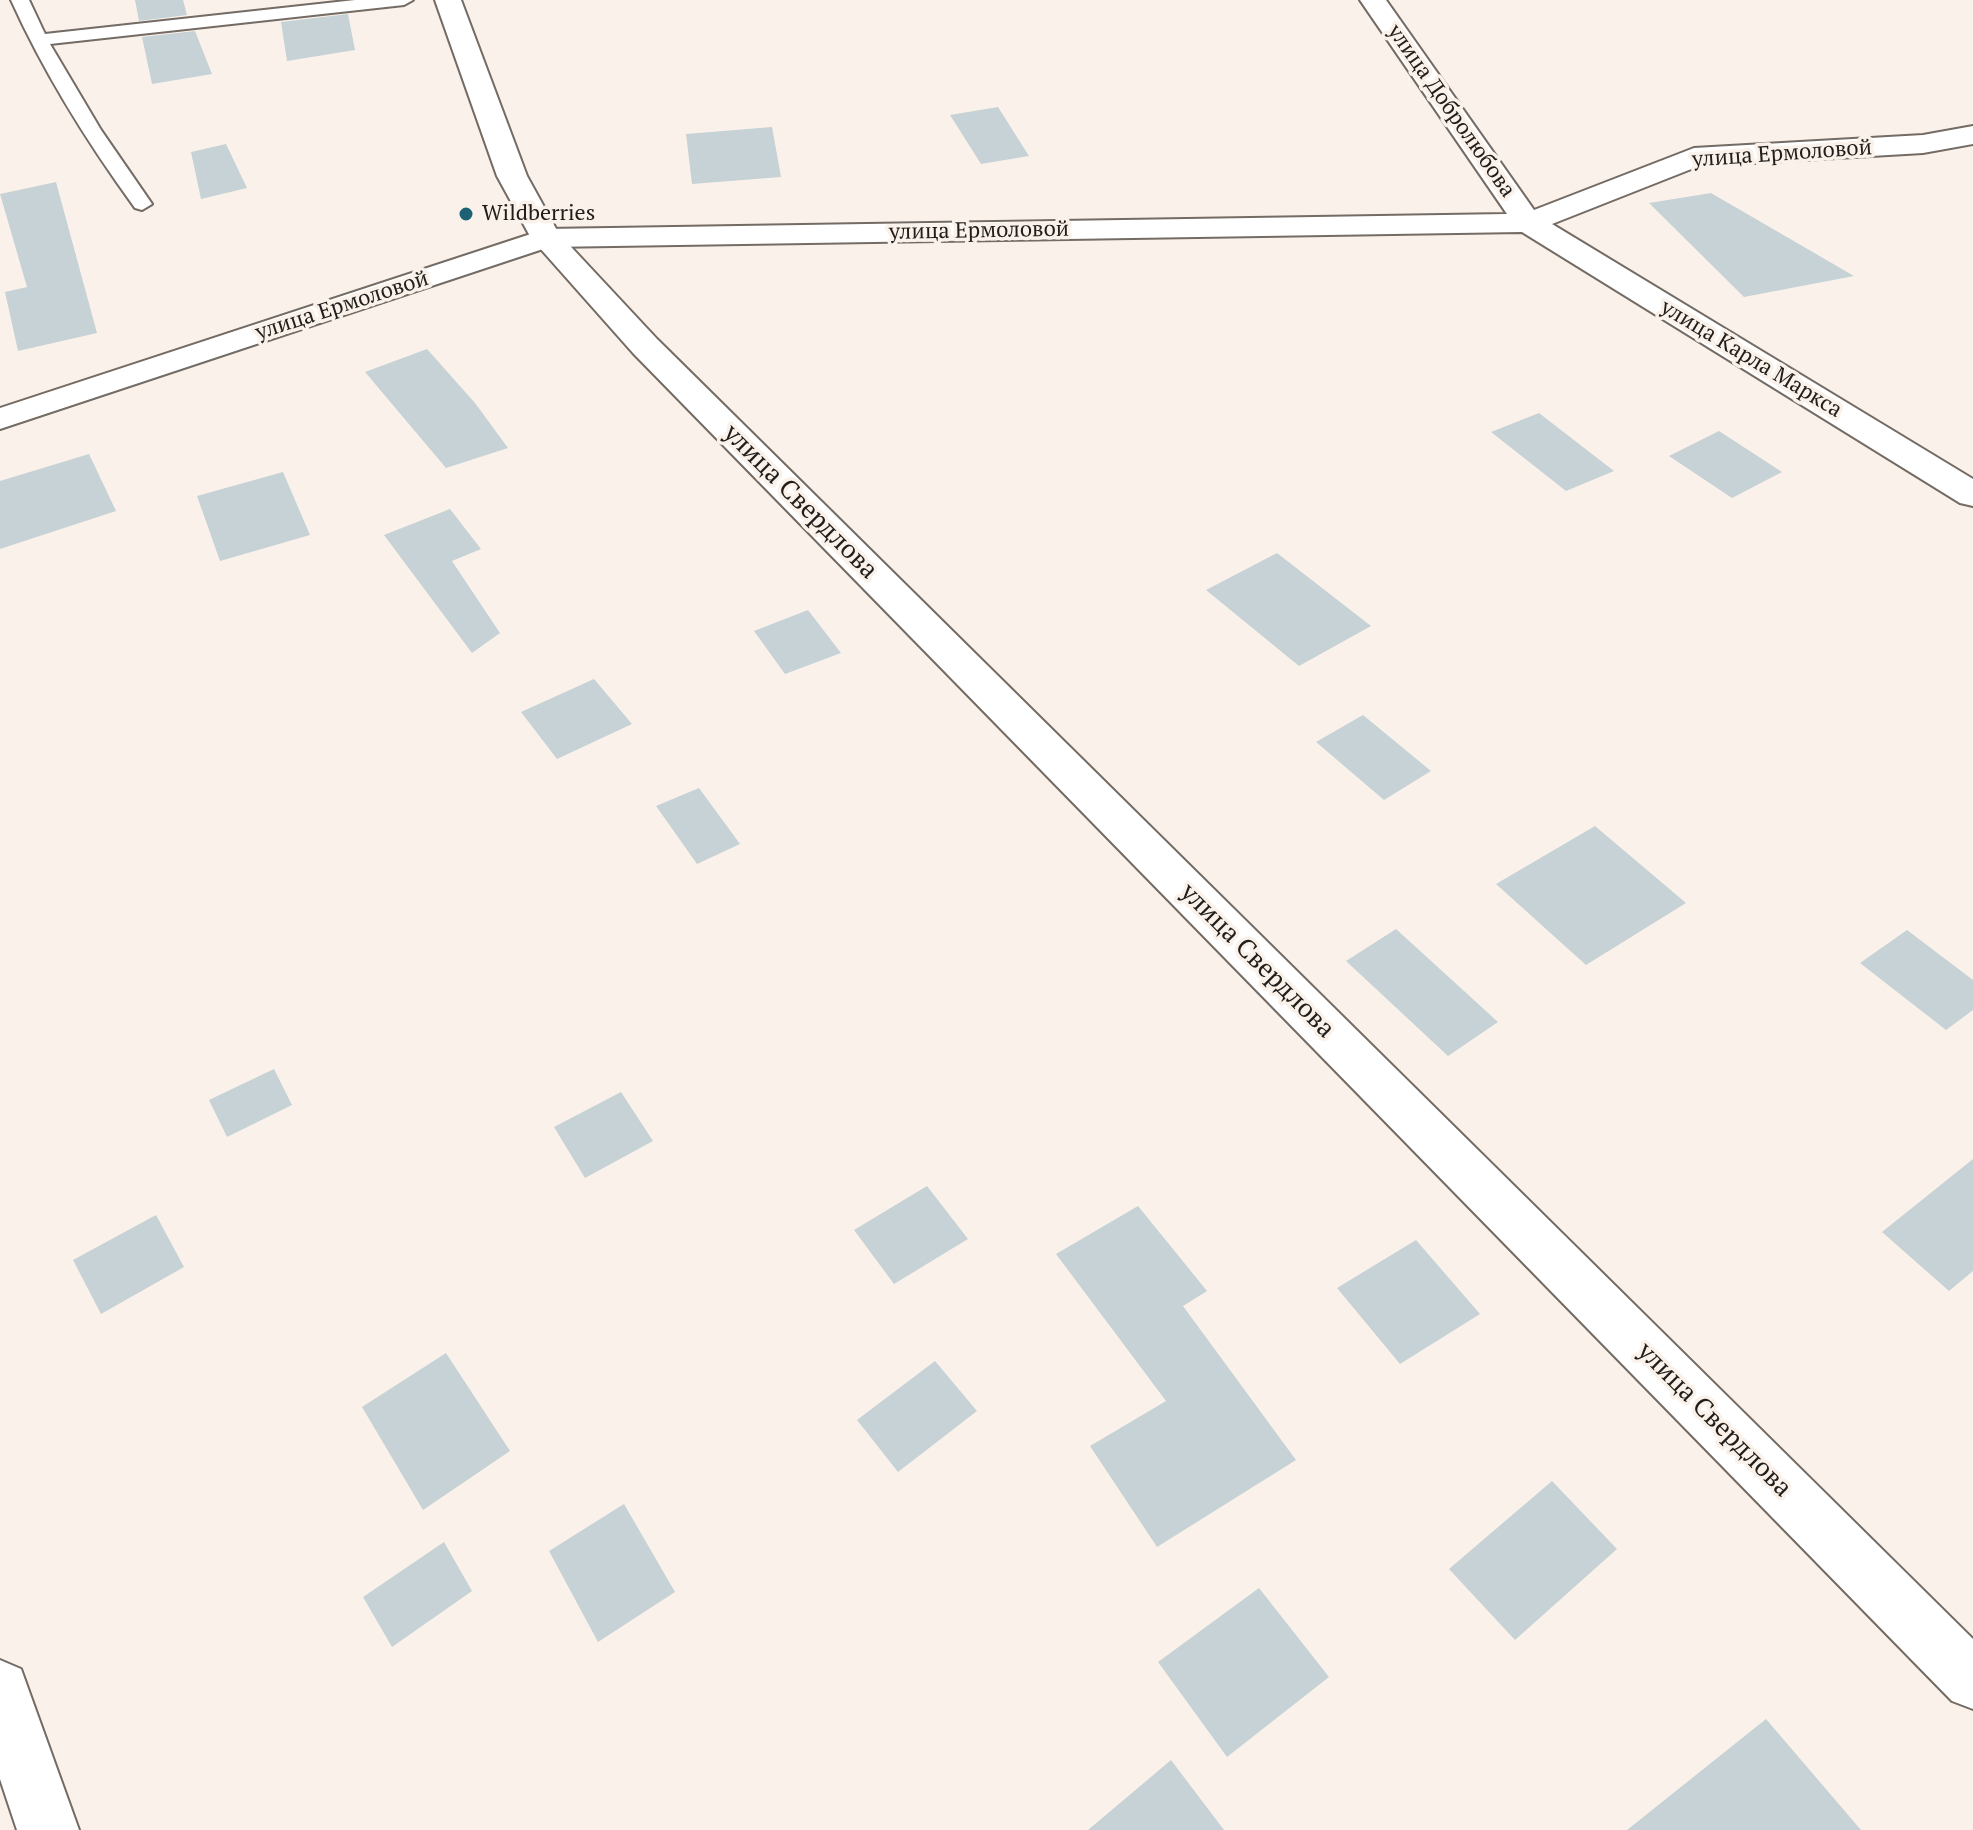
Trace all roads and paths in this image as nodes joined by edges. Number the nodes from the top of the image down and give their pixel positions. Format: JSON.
{"nodes":[{"id":1,"x":20,"y":0,"type":"edge"},
{"id":2,"x":216,"y":0,"type":"edge"},
{"id":3,"x":404,"y":0,"type":"edge"},
{"id":4,"x":448,"y":0,"type":"edge"},
{"id":5,"x":1373,"y":0,"type":"edge"},
{"id":6,"x":217,"y":20,"type":"junction"},
{"id":7,"x":37,"y":40,"type":"junction"},
{"id":8,"x":1973,"y":135,"type":"edge"},
{"id":9,"x":142,"y":204,"type":"dead end"},
{"id":10,"x":1528,"y":223,"type":"junction"},
{"id":11,"x":546,"y":238,"type":"junction"},
{"id":12,"x":0,"y":419,"type":"edge"},
{"id":13,"x":1973,"y":495,"type":"edge"},
{"id":14,"x":1973,"y":1680,"type":"edge"},
{"id":15,"x":0,"y":1690,"type":"edge"},
{"id":16,"x":48,"y":1830,"type":"edge"}],
"edges":[{"from":1,"to":7,"type":"lane"},
{"from":2,"to":6,"type":"lane"},
{"from":3,"to":6,"type":"lane"},
{"from":4,"to":11,"type":"street","name":"улица Свердлова"},
{"from":5,"to":10,"type":"street","name":"улица Добролюбова"},
{"from":6,"to":7,"type":"lane"},
{"from":7,"to":9,"type":"lane"},
{"from":8,"to":10,"type":"street","name":"улица Ермоловой"},
{"from":10,"to":11,"type":"street","name":"улица Ермоловой"},
{"from":10,"to":13,"type":"street","name":"улица Карла Маркса"},
{"from":11,"to":12,"type":"street","name":"улица Ермоловой"},
{"from":11,"to":14,"type":"street","name":"улица Свердлова"},
{"from":15,"to":16,"type":"street"}]}
